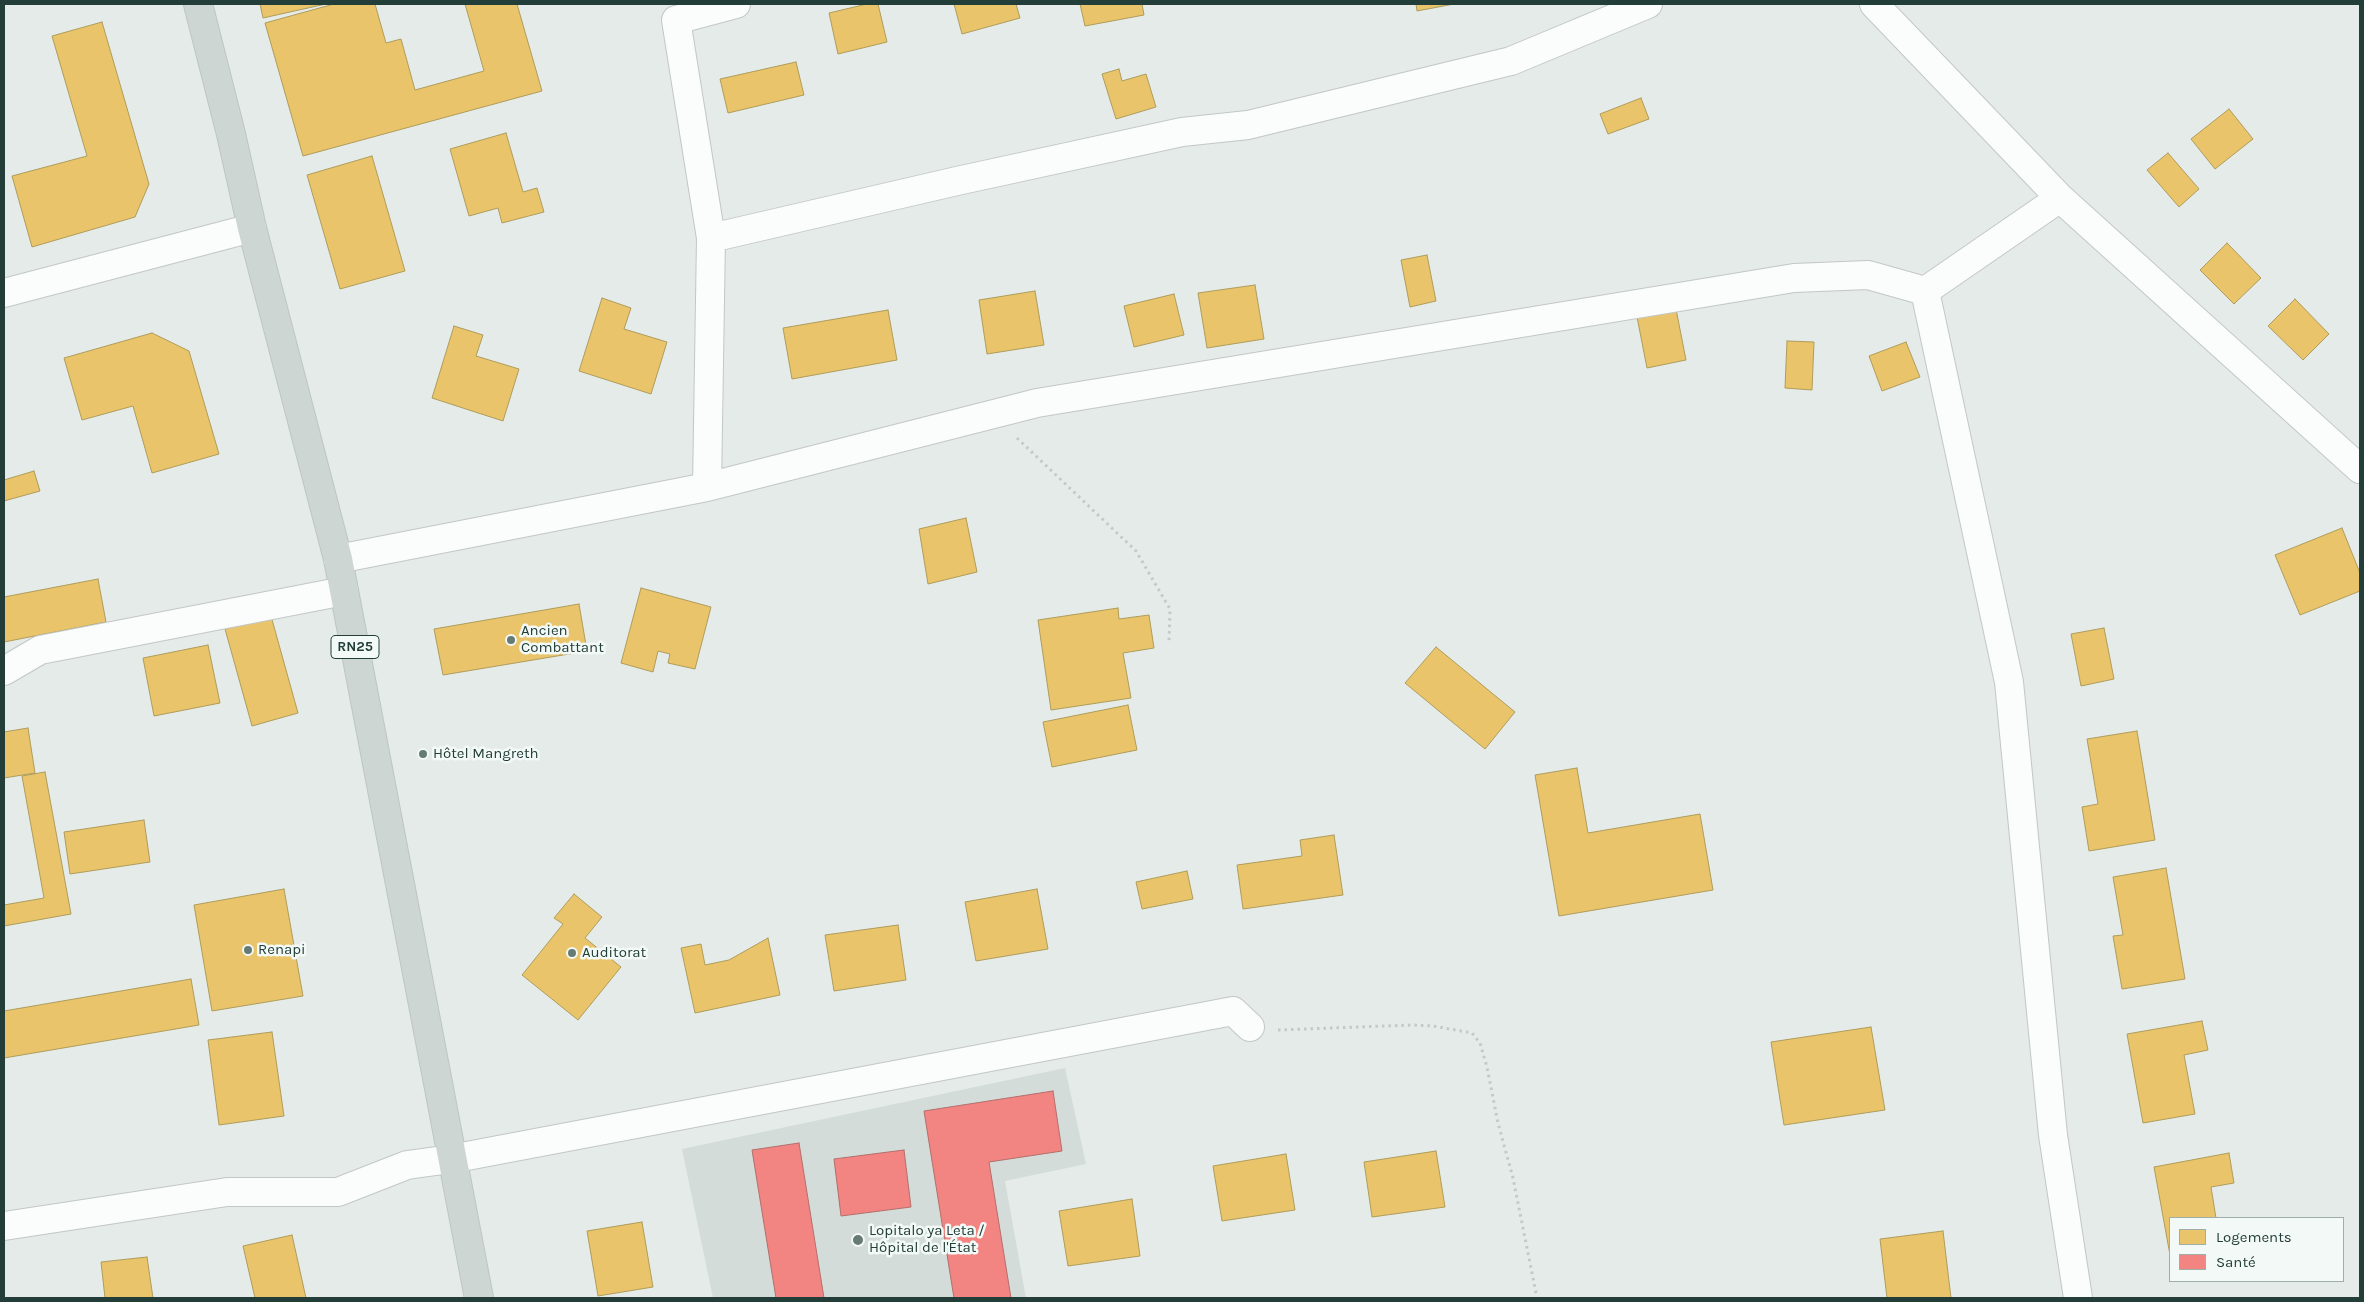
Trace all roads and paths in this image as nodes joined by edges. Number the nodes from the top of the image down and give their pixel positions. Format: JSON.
{"nodes":[{"id":1,"x":198,"y":4,"type":"edge"},
{"id":2,"x":736,"y":4,"type":"edge"},
{"id":3,"x":1648,"y":4,"type":"edge"},
{"id":4,"x":1874,"y":4,"type":"edge"},
{"id":5,"x":2060,"y":198,"type":"junction"},
{"id":6,"x":252,"y":228,"type":"junction"},
{"id":7,"x":711,"y":238,"type":"junction"},
{"id":8,"x":1926,"y":291,"type":"junction"},
{"id":9,"x":4,"y":293,"type":"edge"},
{"id":10,"x":1007,"y":409,"type":"junction"},
{"id":11,"x":2360,"y":469,"type":"edge"},
{"id":12,"x":707,"y":487,"type":"junction"},
{"id":13,"x":338,"y":560,"type":"junction"},
{"id":14,"x":344,"y":592,"type":"junction"},
{"id":15,"x":1169,"y":641,"type":"dead end"},
{"id":16,"x":4,"y":671,"type":"edge"},
{"id":17,"x":1250,"y":1027,"type":"joint"},
{"id":18,"x":451,"y":1158,"type":"junction"},
{"id":19,"x":4,"y":1226,"type":"edge"},
{"id":20,"x":479,"y":1298,"type":"edge"},
{"id":21,"x":1537,"y":1298,"type":"edge"},
{"id":22,"x":2078,"y":1298,"type":"edge"}],
"edges":[{"from":1,"to":6,"type":"main road","number":"RN25"},
{"from":2,"to":7,"type":"street"},
{"from":3,"to":7,"type":"street"},
{"from":4,"to":5,"type":"street"},
{"from":5,"to":8,"type":"street"},
{"from":5,"to":11,"type":"street"},
{"from":6,"to":9,"type":"street"},
{"from":6,"to":13,"type":"main road","number":"RN25"},
{"from":7,"to":12,"type":"street"},
{"from":8,"to":10,"type":"street"},
{"from":8,"to":22,"type":"street"},
{"from":10,"to":12,"type":"street"},
{"from":10,"to":15,"type":"path"},
{"from":12,"to":13,"type":"street"},
{"from":13,"to":14,"type":"main road","number":"RN25"},
{"from":14,"to":16,"type":"street"},
{"from":14,"to":18,"type":"main road","number":"RN25"},
{"from":17,"to":18,"type":"street"},
{"from":17,"to":21,"type":"path"},
{"from":18,"to":19,"type":"street"},
{"from":18,"to":20,"type":"main road","number":"RN25"}]}
